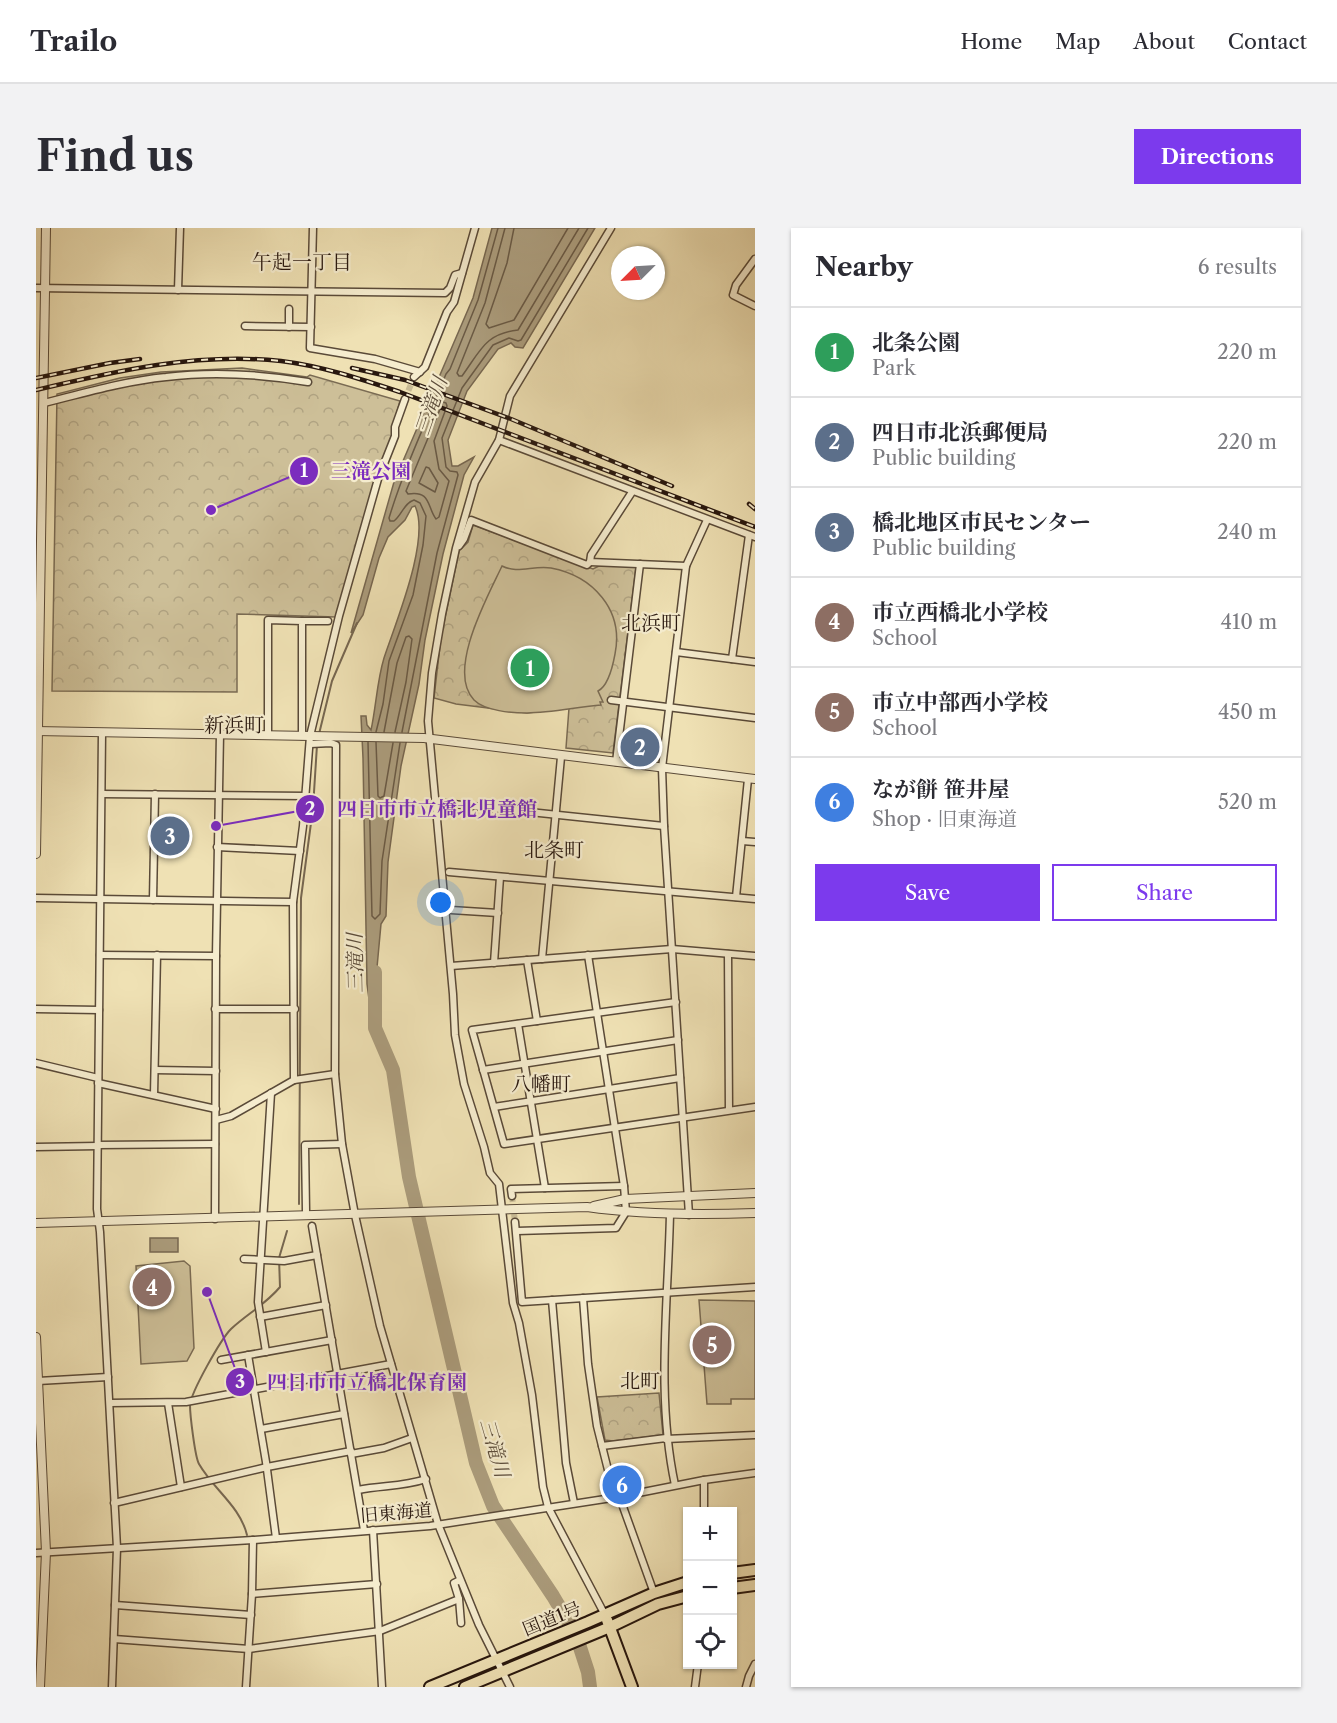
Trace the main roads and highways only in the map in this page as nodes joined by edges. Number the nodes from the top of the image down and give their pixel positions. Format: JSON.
{"nodes":[{"id":1,"x":755,"y":1570,"type":"edge"},
{"id":2,"x":737,"y":1572,"type":"edge"},
{"id":3,"x":683,"y":1583,"type":"edge"},
{"id":4,"x":755,"y":1585,"type":"edge"},
{"id":5,"x":737,"y":1587,"type":"edge"},
{"id":6,"x":683,"y":1597,"type":"edge"},
{"id":7,"x":605,"y":1614,"type":"junction"},
{"id":8,"x":610,"y":1627,"type":"junction"},
{"id":9,"x":430,"y":1687,"type":"edge"},
{"id":10,"x":465,"y":1687,"type":"edge"},
{"id":11,"x":632,"y":1687,"type":"edge"}],
"edges":[{"from":1,"to":2,"type":"highway"},
{"from":3,"to":7,"type":"highway","name":"国道1号"},
{"from":4,"to":5,"type":"highway"},
{"from":6,"to":8,"type":"highway","name":"国道1号"},
{"from":7,"to":8,"type":"highway"},
{"from":7,"to":9,"type":"highway","name":"国道1号"},
{"from":8,"to":10,"type":"highway","name":"国道1号"},
{"from":8,"to":11,"type":"highway"}]}
